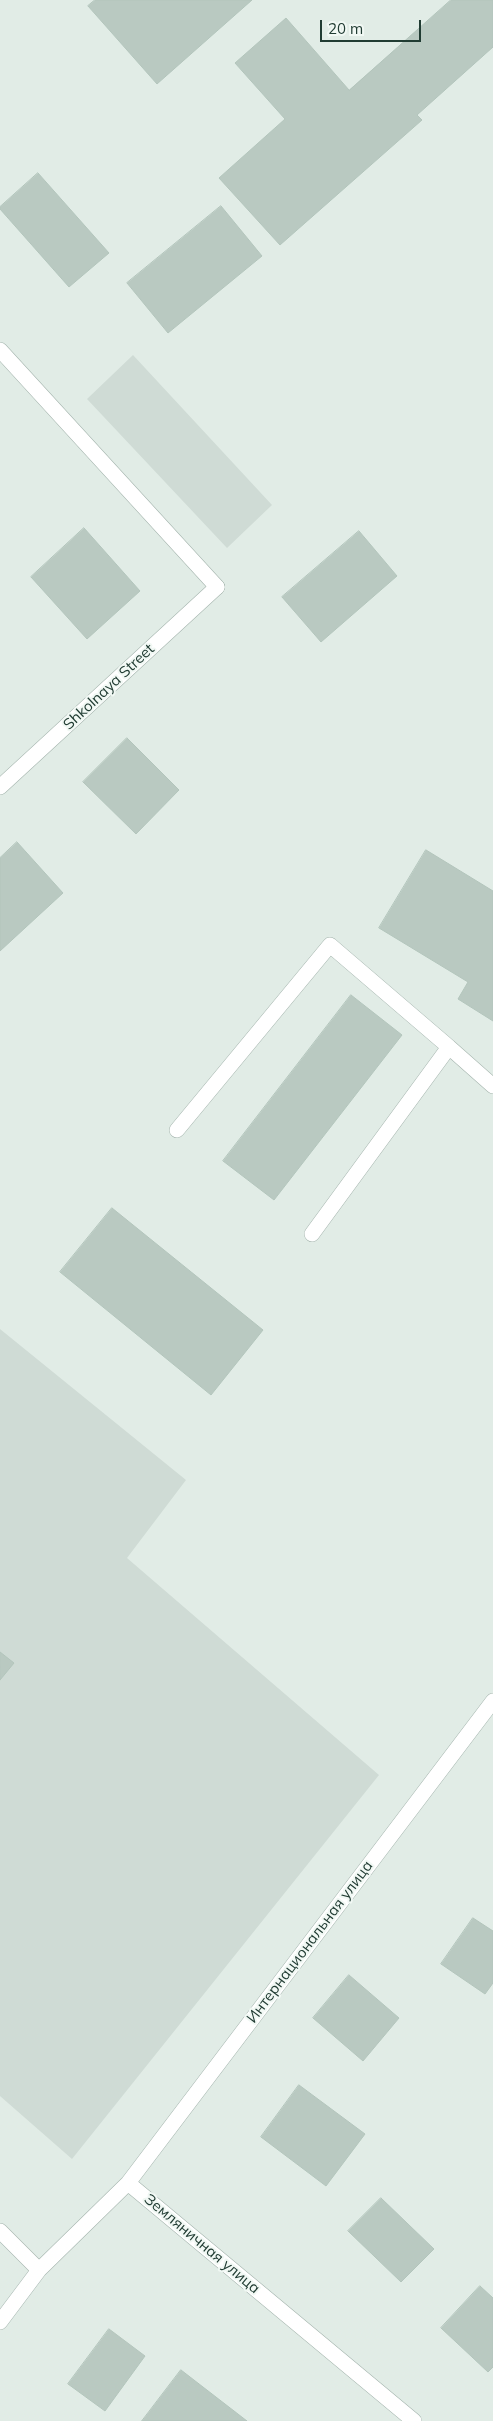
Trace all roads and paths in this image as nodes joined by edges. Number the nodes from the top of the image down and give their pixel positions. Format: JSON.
{"nodes":[{"id":1,"x":0,"y":350,"type":"edge"},
{"id":2,"x":0,"y":787,"type":"edge"},
{"id":3,"x":449,"y":1047,"type":"junction"},
{"id":4,"x":493,"y":1086,"type":"edge"},
{"id":5,"x":176,"y":1130,"type":"dead end"},
{"id":6,"x":312,"y":1234,"type":"dead end"},
{"id":7,"x":493,"y":1701,"type":"edge"},
{"id":8,"x":128,"y":2183,"type":"junction"},
{"id":9,"x":0,"y":2231,"type":"edge"},
{"id":10,"x":40,"y":2270,"type":"junction"},
{"id":11,"x":0,"y":2322,"type":"edge"},
{"id":12,"x":414,"y":2421,"type":"edge"}],
"edges":[{"from":1,"to":2,"type":"street","name":"Shkolnaya Street"},
{"from":3,"to":4,"type":"street"},
{"from":3,"to":5,"type":"street"},
{"from":3,"to":6,"type":"street"},
{"from":7,"to":8,"type":"street","name":"Интернациональная улица"},
{"from":8,"to":10,"type":"street"},
{"from":8,"to":12,"type":"street","name":"Земляничная улица"},
{"from":9,"to":10,"type":"street"},
{"from":10,"to":11,"type":"street"}]}
